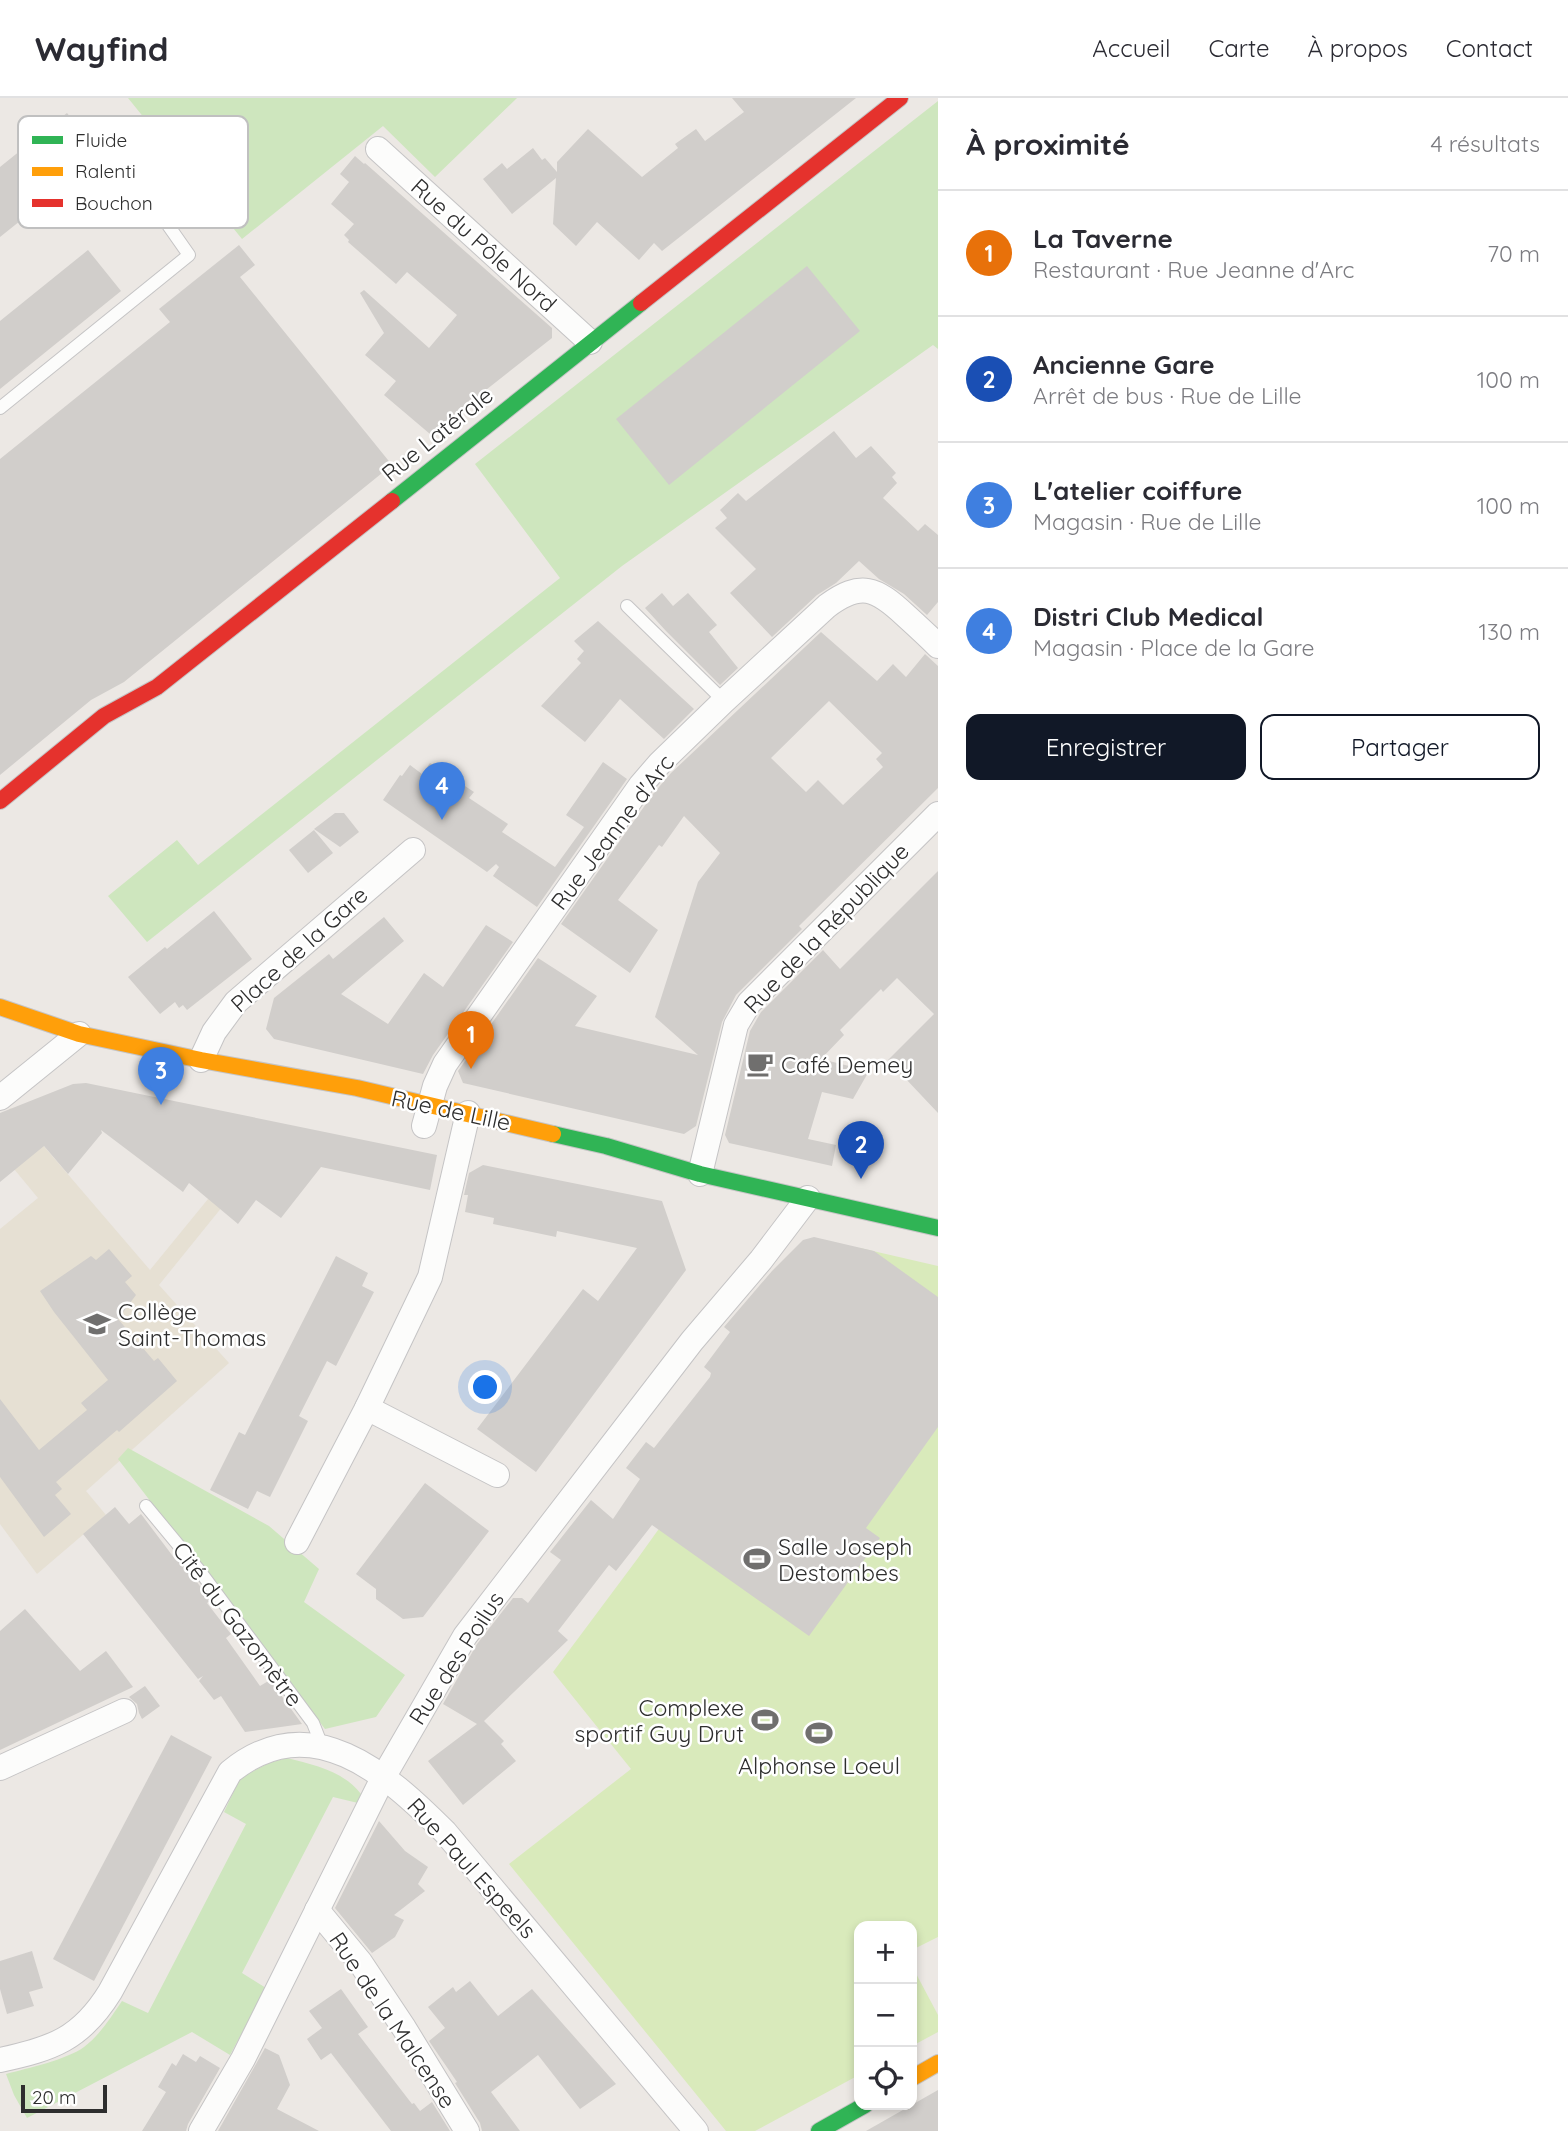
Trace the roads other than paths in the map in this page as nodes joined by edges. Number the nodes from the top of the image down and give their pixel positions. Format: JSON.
{"nodes":[{"id":1,"x":900,"y":98,"type":"edge"},
{"id":2,"x":378,"y":149,"type":"dead end"},
{"id":3,"x":170,"y":228,"type":"edge"},
{"id":4,"x":590,"y":342,"type":"junction"},
{"id":5,"x":0,"y":408,"type":"edge"},
{"id":6,"x":627,"y":606,"type":"dead end"},
{"id":7,"x":935,"y":637,"type":"edge"},
{"id":8,"x":724,"y":701,"type":"junction"},
{"id":9,"x":0,"y":802,"type":"edge"},
{"id":10,"x":938,"y":814,"type":"edge"},
{"id":11,"x":413,"y":850,"type":"dead end"},
{"id":12,"x":0,"y":1007,"type":"edge"},
{"id":13,"x":19,"y":1031,"type":"dead end"},
{"id":14,"x":79,"y":1034,"type":"junction"},
{"id":15,"x":201,"y":1060,"type":"junction"},
{"id":16,"x":292,"y":1092,"type":"dead end"},
{"id":17,"x":0,"y":1098,"type":"edge"},
{"id":18,"x":445,"y":1125,"type":"junction"},
{"id":19,"x":589,"y":1159,"type":"dead end"},
{"id":20,"x":699,"y":1174,"type":"junction"},
{"id":21,"x":808,"y":1198,"type":"junction"},
{"id":22,"x":938,"y":1228,"type":"edge"},
{"id":23,"x":368,"y":1408,"type":"junction"},
{"id":24,"x":497,"y":1475,"type":"dead end"},
{"id":25,"x":146,"y":1506,"type":"dead end"},
{"id":26,"x":297,"y":1542,"type":"dead end"},
{"id":27,"x":124,"y":1711,"type":"dead end"},
{"id":28,"x":322,"y":1746,"type":"junction"},
{"id":29,"x":0,"y":1768,"type":"edge"},
{"id":30,"x":384,"y":1776,"type":"junction"},
{"id":31,"x":317,"y":1910,"type":"junction"},
{"id":32,"x":0,"y":2060,"type":"edge"},
{"id":33,"x":938,"y":2063,"type":"edge"},
{"id":34,"x":917,"y":2075,"type":"edge"},
{"id":35,"x":856,"y":2110,"type":"edge"},
{"id":36,"x":201,"y":2131,"type":"edge"},
{"id":37,"x":467,"y":2131,"type":"edge"},
{"id":38,"x":696,"y":2131,"type":"edge"},
{"id":39,"x":819,"y":2131,"type":"edge"}],
"edges":[{"from":1,"to":4,"type":"street","name":"Rue Latérale"},
{"from":2,"to":4,"type":"street","name":"Rue du Pôle Nord"},
{"from":3,"to":5,"type":"lane"},
{"from":4,"to":9,"type":"street","name":"Rue Latérale"},
{"from":6,"to":8,"type":"lane"},
{"from":7,"to":8,"type":"street","name":"Rue Jeanne d'Arc"},
{"from":8,"to":18,"type":"street","name":"Rue Jeanne d'Arc"},
{"from":10,"to":20,"type":"street","name":"Rue de la République"},
{"from":11,"to":15,"type":"street","name":"Place de la Gare"},
{"from":12,"to":14,"type":"street","name":"Rue de Lille"},
{"from":13,"to":14,"type":"street","name":"Rue de Lille"},
{"from":14,"to":15,"type":"street","name":"Rue de Lille"},
{"from":14,"to":17,"type":"street"},
{"from":15,"to":16,"type":"street","name":"Rue de Lille"},
{"from":15,"to":18,"type":"street","name":"Rue de Lille"},
{"from":18,"to":20,"type":"street","name":"Rue de Lille"},
{"from":18,"to":23,"type":"street","name":"Rue Jeanne d'Arc"},
{"from":19,"to":20,"type":"street","name":"Rue de Lille"},
{"from":20,"to":21,"type":"street","name":"Rue de Lille"},
{"from":21,"to":22,"type":"street","name":"Rue de Lille"},
{"from":21,"to":30,"type":"street","name":"Rue des Poilus"},
{"from":23,"to":24,"type":"street"},
{"from":23,"to":26,"type":"street","name":"Rue Jeanne d'Arc"},
{"from":25,"to":28,"type":"lane","name":"Cité du Gazomètre"},
{"from":27,"to":29,"type":"street"},
{"from":28,"to":30,"type":"street","name":"Rue Paul Espeels"},
{"from":28,"to":32,"type":"street","name":"Rue Paul Espeels"},
{"from":30,"to":31,"type":"street","name":"Rue des Poilus"},
{"from":30,"to":38,"type":"street","name":"Rue Paul Espeels"},
{"from":31,"to":36,"type":"street","name":"Rue des Poilus"},
{"from":31,"to":37,"type":"street","name":"Rue de la Malcense"},
{"from":33,"to":34,"type":"street"},
{"from":35,"to":39,"type":"street"}]}
